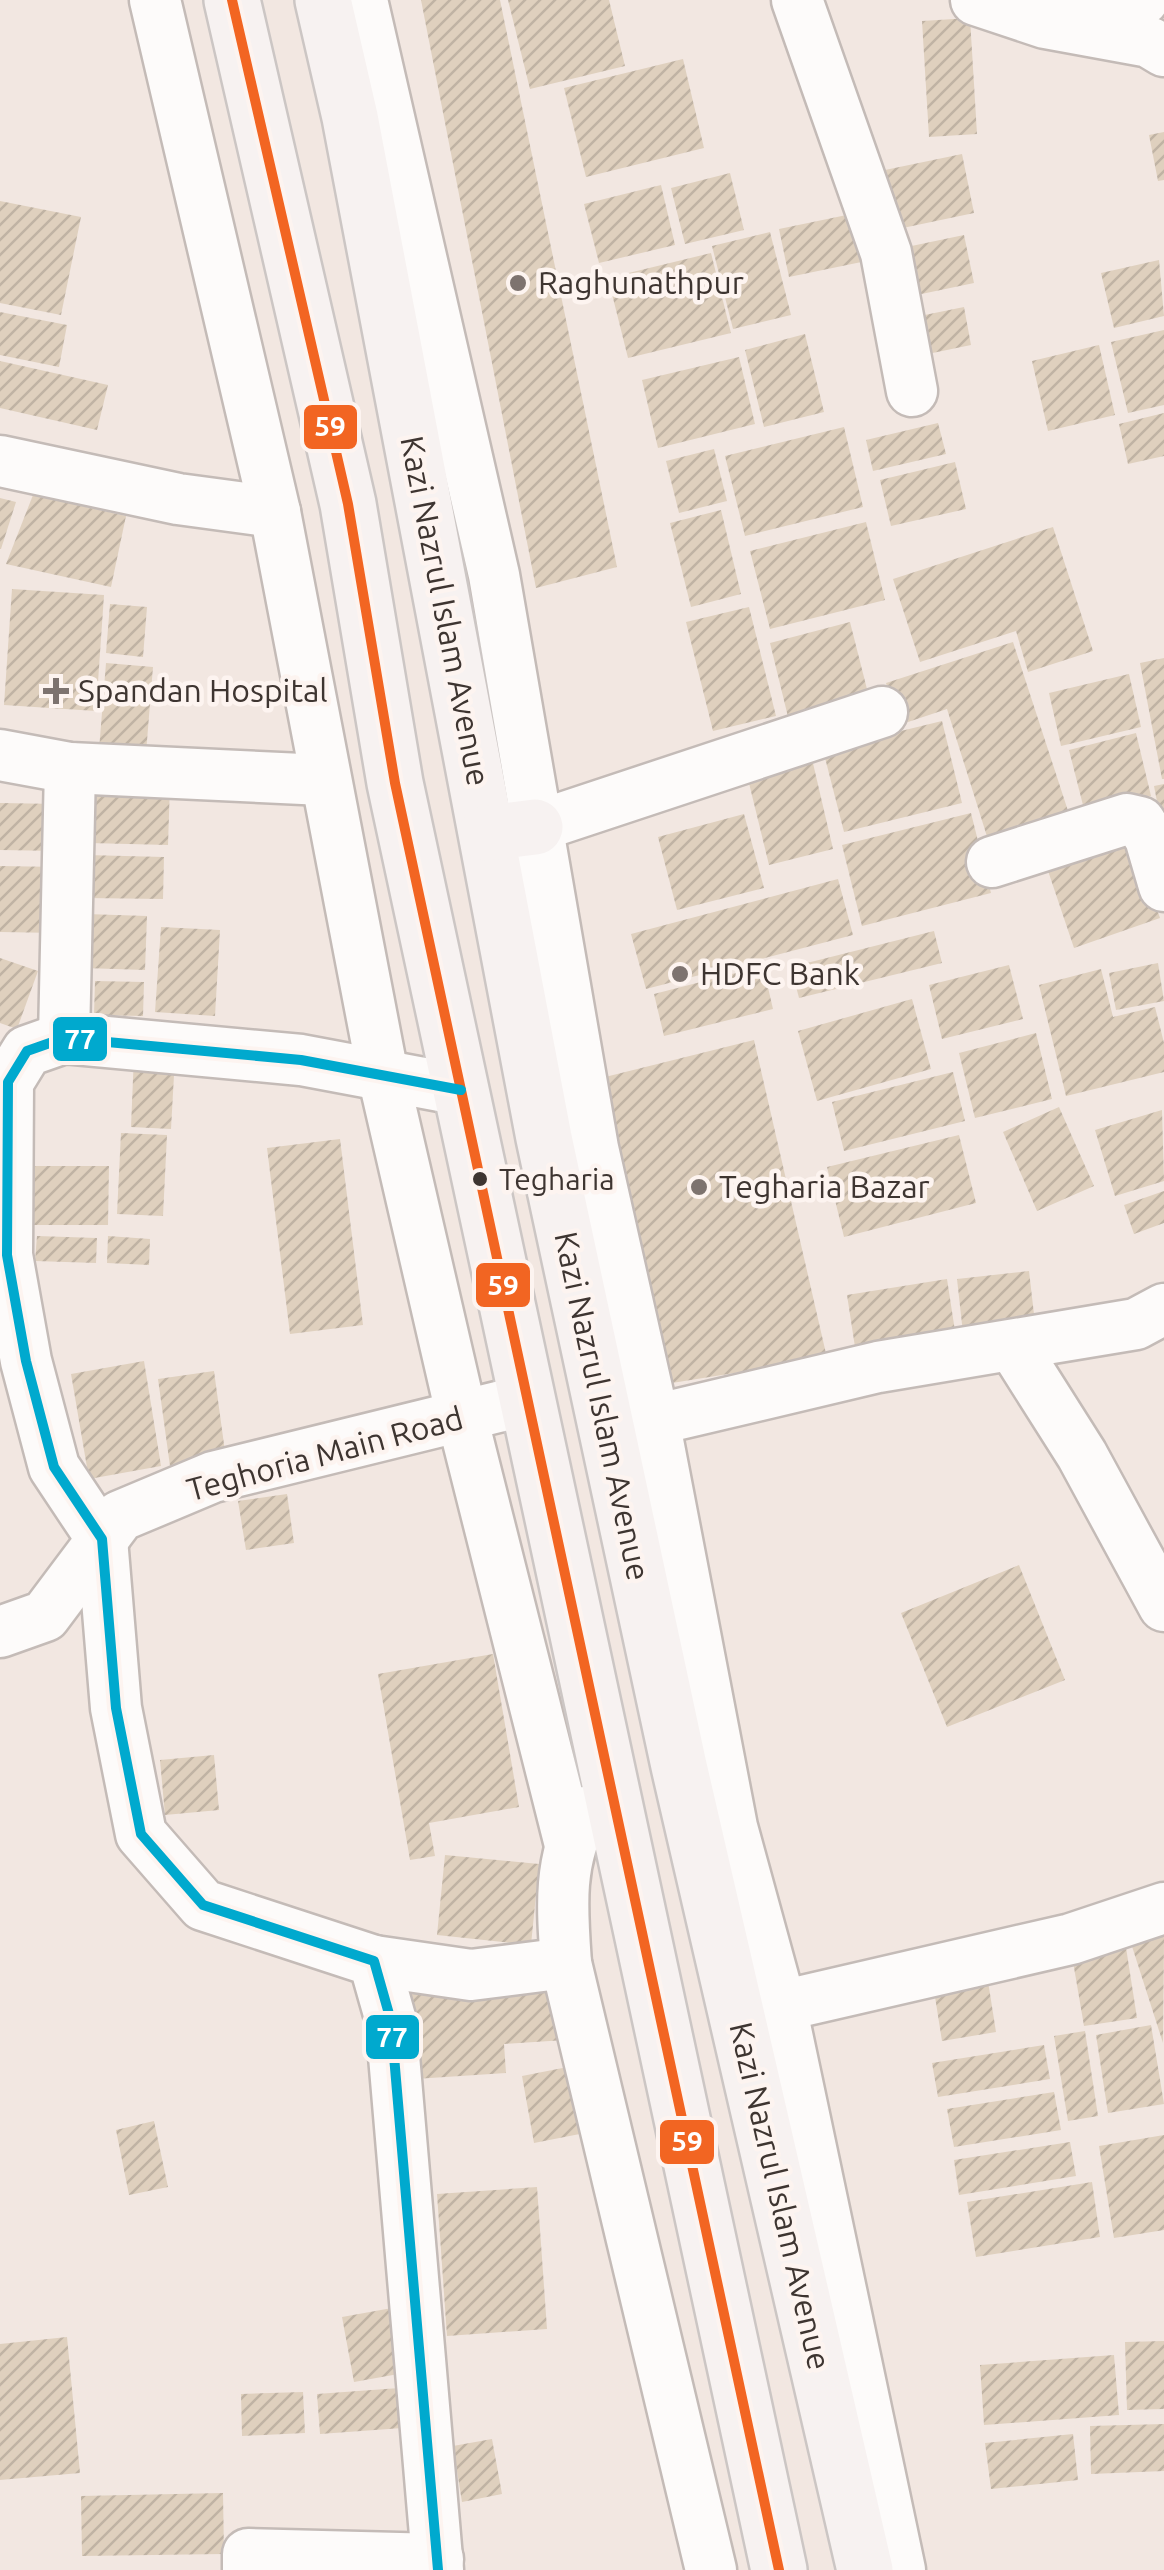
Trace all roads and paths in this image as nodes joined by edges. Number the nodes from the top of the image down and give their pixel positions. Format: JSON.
{"nodes":[{"id":1,"x":155,"y":0,"type":"edge"},
{"id":2,"x":232,"y":0,"type":"edge"},
{"id":3,"x":323,"y":0,"type":"edge"},
{"id":4,"x":362,"y":0,"type":"edge"},
{"id":5,"x":797,"y":0,"type":"edge"},
{"id":6,"x":976,"y":0,"type":"edge"},
{"id":7,"x":1143,"y":0,"type":"edge"},
{"id":8,"x":1047,"y":12,"type":"edge"},
{"id":9,"x":1164,"y":51,"type":"edge"},
{"id":10,"x":912,"y":390,"type":"dead end"},
{"id":11,"x":0,"y":461,"type":"edge"},
{"id":12,"x":275,"y":512,"type":"junction"},
{"id":13,"x":882,"y":712,"type":"dead end"},
{"id":14,"x":0,"y":755,"type":"edge"},
{"id":15,"x":70,"y":768,"type":"junction"},
{"id":16,"x":324,"y":780,"type":"junction"},
{"id":17,"x":512,"y":830,"type":"junction"},
{"id":18,"x":992,"y":862,"type":"dead end"},
{"id":19,"x":1164,"y":886,"type":"edge"},
{"id":20,"x":64,"y":1038,"type":"junction"},
{"id":21,"x":383,"y":1076,"type":"junction"},
{"id":22,"x":461,"y":1090,"type":"junction"},
{"id":23,"x":1164,"y":1309,"type":"edge"},
{"id":24,"x":1013,"y":1346,"type":"junction"},
{"id":25,"x":526,"y":1400,"type":"junction"},
{"id":26,"x":462,"y":1417,"type":"junction"},
{"id":27,"x":654,"y":1420,"type":"junction"},
{"id":28,"x":102,"y":1539,"type":"junction"},
{"id":29,"x":1164,"y":1606,"type":"edge"},
{"id":30,"x":0,"y":1632,"type":"edge"},
{"id":31,"x":607,"y":1772,"type":"junction"},
{"id":32,"x":569,"y":1842,"type":"junction"},
{"id":33,"x":1164,"y":1908,"type":"edge"},
{"id":34,"x":374,"y":1962,"type":"junction"},
{"id":35,"x":566,"y":1963,"type":"junction"},
{"id":36,"x":782,"y":2006,"type":"junction"},
{"id":37,"x":438,"y":2564,"type":"edge"},
{"id":38,"x":248,"y":2570,"type":"edge"},
{"id":39,"x":711,"y":2570,"type":"edge"},
{"id":40,"x":778,"y":2570,"type":"edge"},
{"id":41,"x":866,"y":2570,"type":"edge"},
{"id":42,"x":900,"y":2570,"type":"edge"}],
"edges":[{"from":1,"to":12,"type":"street"},
{"from":2,"to":22,"type":"main road"},
{"from":3,"to":17,"type":"main road","name":"Kazi Nazrul Islam Avenue"},
{"from":4,"to":17,"type":"street"},
{"from":5,"to":10,"type":"street"},
{"from":6,"to":8,"type":"street"},
{"from":7,"to":8,"type":"street"},
{"from":8,"to":9,"type":"street"},
{"from":11,"to":12,"type":"street"},
{"from":12,"to":16,"type":"street"},
{"from":13,"to":17,"type":"street"},
{"from":14,"to":15,"type":"street"},
{"from":15,"to":16,"type":"street"},
{"from":15,"to":20,"type":"street"},
{"from":16,"to":21,"type":"street"},
{"from":17,"to":27,"type":"street"},
{"from":17,"to":41,"type":"main road","name":"Kazi Nazrul Islam Avenue"},
{"from":18,"to":19,"type":"street"},
{"from":20,"to":21,"type":"street"},
{"from":20,"to":28,"type":"street"},
{"from":21,"to":22,"type":"street"},
{"from":21,"to":26,"type":"street"},
{"from":22,"to":25,"type":"main road"},
{"from":23,"to":24,"type":"street"},
{"from":24,"to":27,"type":"street"},
{"from":24,"to":29,"type":"street"},
{"from":25,"to":26,"type":"street","name":"Teghoria Main Road"},
{"from":25,"to":31,"type":"main road"},
{"from":26,"to":28,"type":"street","name":"Teghoria Main Road"},
{"from":26,"to":32,"type":"street"},
{"from":27,"to":36,"type":"street"},
{"from":28,"to":30,"type":"street","name":"Teghoria Main Road"},
{"from":28,"to":34,"type":"street"},
{"from":31,"to":32,"type":"street"},
{"from":31,"to":40,"type":"main road"},
{"from":32,"to":35,"type":"street"},
{"from":33,"to":36,"type":"street"},
{"from":34,"to":35,"type":"street"},
{"from":34,"to":37,"type":"street"},
{"from":35,"to":39,"type":"street"},
{"from":36,"to":42,"type":"street"},
{"from":37,"to":38,"type":"street"}]}
